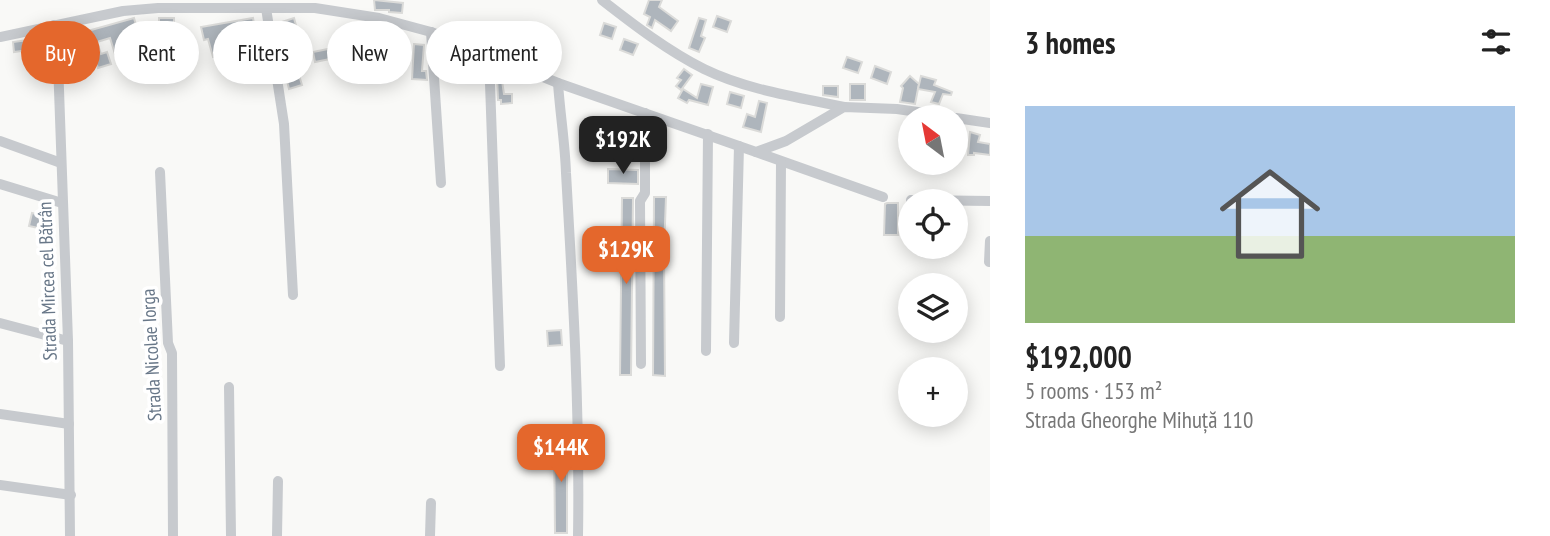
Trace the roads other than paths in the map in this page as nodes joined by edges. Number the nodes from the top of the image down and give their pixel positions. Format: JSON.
{"nodes":[{"id":1,"x":602,"y":0,"type":"edge"},
{"id":2,"x":222,"y":4,"type":"edge"},
{"id":3,"x":266,"y":8,"type":"junction"},
{"id":4,"x":74,"y":21,"type":"edge"},
{"id":5,"x":426,"y":31,"type":"edge"},
{"id":6,"x":21,"y":32,"type":"edge"},
{"id":7,"x":0,"y":37,"type":"edge"},
{"id":8,"x":59,"y":84,"type":"edge"},
{"id":9,"x":434,"y":84,"type":"edge"},
{"id":10,"x":490,"y":84,"type":"edge"},
{"id":11,"x":558,"y":84,"type":"edge"},
{"id":12,"x":561,"y":84,"type":"edge"},
{"id":13,"x":844,"y":107,"type":"junction"},
{"id":14,"x":898,"y":109,"type":"edge"},
{"id":15,"x":645,"y":113,"type":"junction"},
{"id":16,"x":968,"y":120,"type":"edge"},
{"id":17,"x":990,"y":123,"type":"edge"},
{"id":18,"x":708,"y":134,"type":"junction"},
{"id":19,"x":0,"y":141,"type":"edge"},
{"id":20,"x":739,"y":146,"type":"junction"},
{"id":21,"x":756,"y":152,"type":"junction"},
{"id":22,"x":781,"y":162,"type":"junction"},
{"id":23,"x":61,"y":163,"type":"junction"},
{"id":24,"x":160,"y":172,"type":"dead end"},
{"id":25,"x":441,"y":183,"type":"dead end"},
{"id":26,"x":0,"y":184,"type":"edge"},
{"id":27,"x":883,"y":197,"type":"dead end"},
{"id":28,"x":968,"y":201,"type":"edge"},
{"id":29,"x":990,"y":201,"type":"edge"},
{"id":30,"x":62,"y":202,"type":"junction"},
{"id":31,"x":990,"y":241,"type":"edge"},
{"id":32,"x":989,"y":262,"type":"edge"},
{"id":33,"x":293,"y":295,"type":"dead end"},
{"id":34,"x":780,"y":317,"type":"dead end"},
{"id":35,"x":0,"y":323,"type":"edge"},
{"id":36,"x":68,"y":341,"type":"junction"},
{"id":37,"x":734,"y":343,"type":"dead end"},
{"id":38,"x":706,"y":351,"type":"dead end"},
{"id":39,"x":641,"y":364,"type":"dead end"},
{"id":40,"x":500,"y":366,"type":"dead end"},
{"id":41,"x":229,"y":387,"type":"dead end"},
{"id":42,"x":0,"y":414,"type":"edge"},
{"id":43,"x":69,"y":424,"type":"junction"},
{"id":44,"x":278,"y":481,"type":"dead end"},
{"id":45,"x":0,"y":485,"type":"edge"},
{"id":46,"x":71,"y":495,"type":"junction"},
{"id":47,"x":430,"y":503,"type":"dead end"},
{"id":48,"x":71,"y":536,"type":"edge"},
{"id":49,"x":173,"y":536,"type":"edge"},
{"id":50,"x":230,"y":536,"type":"edge"},
{"id":51,"x":277,"y":536,"type":"edge"},
{"id":52,"x":430,"y":536,"type":"edge"},
{"id":53,"x":578,"y":536,"type":"edge"}],
"edges":[{"from":1,"to":13,"type":"street"},
{"from":2,"to":3,"type":"street"},
{"from":2,"to":4,"type":"street"},
{"from":3,"to":5,"type":"street"},
{"from":3,"to":33,"type":"street"},
{"from":6,"to":7,"type":"street"},
{"from":8,"to":23,"type":"street","name":"Strada Mircea cel Bătrân"},
{"from":9,"to":25,"type":"street"},
{"from":10,"to":40,"type":"street"},
{"from":11,"to":53,"type":"street"},
{"from":12,"to":15,"type":"street"},
{"from":13,"to":14,"type":"street"},
{"from":13,"to":21,"type":"street"},
{"from":15,"to":18,"type":"street"},
{"from":15,"to":39,"type":"street"},
{"from":16,"to":17,"type":"street"},
{"from":18,"to":20,"type":"street"},
{"from":18,"to":38,"type":"street"},
{"from":19,"to":23,"type":"street"},
{"from":20,"to":21,"type":"street"},
{"from":20,"to":37,"type":"street"},
{"from":21,"to":22,"type":"street"},
{"from":22,"to":27,"type":"street"},
{"from":22,"to":34,"type":"street"},
{"from":23,"to":30,"type":"street","name":"Strada Mircea cel Bătrân"},
{"from":24,"to":49,"type":"street","name":"Strada Nicolae Iorga"},
{"from":26,"to":30,"type":"street"},
{"from":28,"to":29,"type":"street"},
{"from":30,"to":36,"type":"street","name":"Strada Mircea cel Bătrân"},
{"from":31,"to":32,"type":"street"},
{"from":35,"to":36,"type":"street"},
{"from":36,"to":43,"type":"street","name":"Strada Mircea cel Bătrân"},
{"from":41,"to":50,"type":"street"},
{"from":42,"to":43,"type":"street"},
{"from":43,"to":46,"type":"street","name":"Strada Mircea cel Bătrân"},
{"from":44,"to":51,"type":"street"},
{"from":45,"to":46,"type":"street"},
{"from":46,"to":48,"type":"street","name":"Strada Mircea cel Bătrân"},
{"from":47,"to":52,"type":"street"}]}
